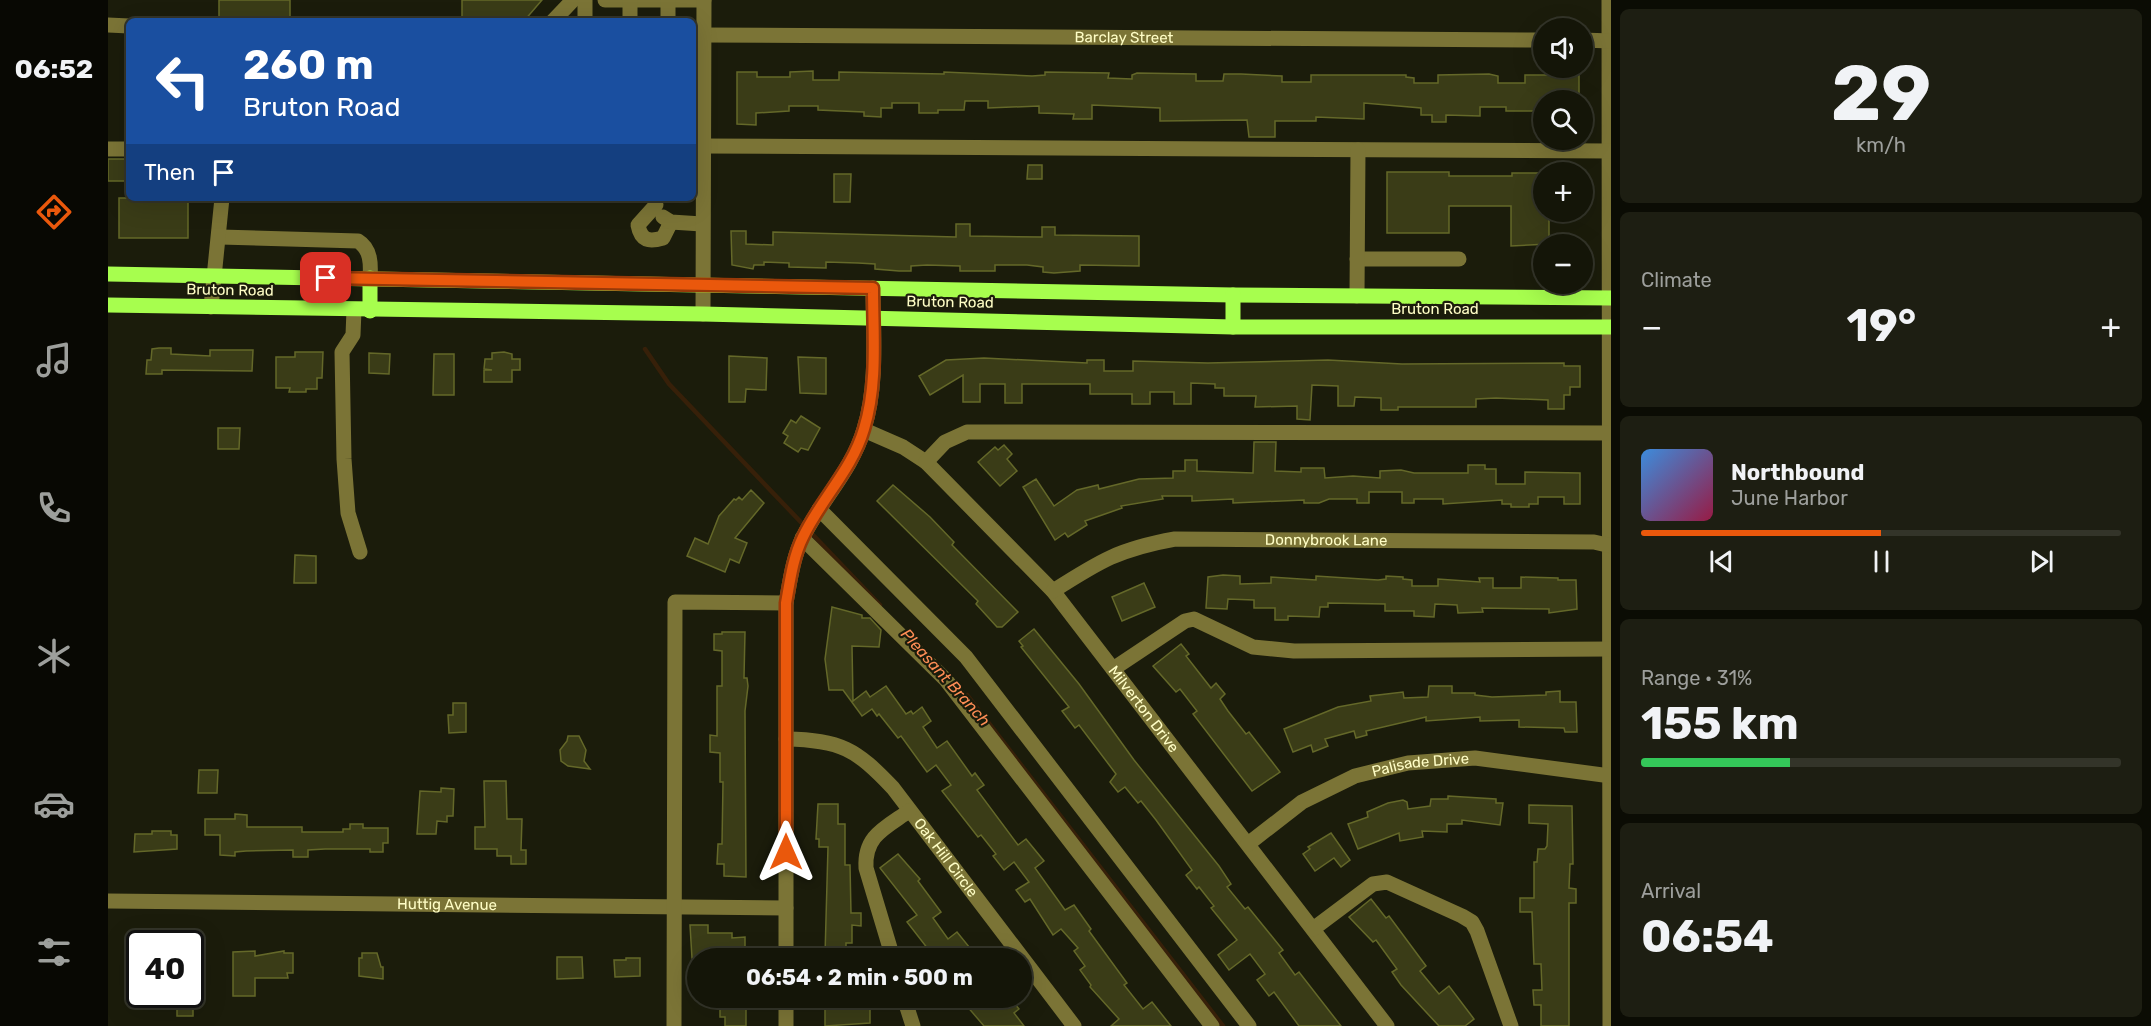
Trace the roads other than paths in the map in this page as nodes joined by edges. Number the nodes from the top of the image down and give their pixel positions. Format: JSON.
{"nodes":[{"id":1,"x":573,"y":0,"type":"edge"},
{"id":2,"x":585,"y":0,"type":"edge"},
{"id":3,"x":605,"y":0,"type":"edge"},
{"id":4,"x":630,"y":0,"type":"edge"},
{"id":5,"x":668,"y":0,"type":"edge"},
{"id":6,"x":704,"y":0,"type":"edge"},
{"id":7,"x":1609,"y":0,"type":"edge"},
{"id":8,"x":556,"y":18,"type":"edge"},
{"id":9,"x":585,"y":18,"type":"edge"},
{"id":10,"x":630,"y":18,"type":"edge"},
{"id":11,"x":668,"y":18,"type":"edge"},
{"id":12,"x":108,"y":26,"type":"edge"},
{"id":13,"x":126,"y":26,"type":"edge"},
{"id":14,"x":704,"y":35,"type":"junction"},
{"id":15,"x":1533,"y":40,"type":"edge"},
{"id":16,"x":1593,"y":40,"type":"edge"},
{"id":17,"x":1610,"y":41,"type":"edge"},
{"id":18,"x":698,"y":96,"type":"edge"},
{"id":19,"x":703,"y":146,"type":"junction"},
{"id":20,"x":108,"y":148,"type":"edge"},
{"id":21,"x":126,"y":148,"type":"edge"},
{"id":22,"x":1358,"y":150,"type":"junction"},
{"id":23,"x":1609,"y":151,"type":"junction"},
{"id":24,"x":222,"y":201,"type":"edge"},
{"id":25,"x":656,"y":202,"type":"edge"},
{"id":26,"x":671,"y":222,"type":"junction"},
{"id":27,"x":702,"y":224,"type":"junction"},
{"id":28,"x":220,"y":237,"type":"junction"},
{"id":29,"x":1357,"y":259,"type":"junction"},
{"id":30,"x":1459,"y":259,"type":"dead end"},
{"id":31,"x":108,"y":274,"type":"edge"},
{"id":32,"x":216,"y":277,"type":"junction"},
{"id":33,"x":370,"y":278,"type":"junction"},
{"id":34,"x":702,"y":285,"type":"junction"},
{"id":35,"x":873,"y":288,"type":"junction"},
{"id":36,"x":1233,"y":295,"type":"junction"},
{"id":37,"x":1357,"y":296,"type":"junction"},
{"id":38,"x":1610,"y":298,"type":"edge"},
{"id":39,"x":108,"y":306,"type":"edge"},
{"id":40,"x":212,"y":307,"type":"junction"},
{"id":41,"x":354,"y":310,"type":"junction"},
{"id":42,"x":370,"y":311,"type":"junction"},
{"id":43,"x":703,"y":314,"type":"junction"},
{"id":44,"x":873,"y":318,"type":"junction"},
{"id":45,"x":1233,"y":327,"type":"junction"},
{"id":46,"x":1610,"y":327,"type":"edge"},
{"id":47,"x":864,"y":430,"type":"junction"},
{"id":48,"x":1610,"y":434,"type":"edge"},
{"id":49,"x":926,"y":462,"type":"junction"},
{"id":50,"x":817,"y":513,"type":"junction"},
{"id":51,"x":802,"y":538,"type":"junction"},
{"id":52,"x":1611,"y":546,"type":"edge"},
{"id":53,"x":360,"y":552,"type":"dead end"},
{"id":54,"x":1053,"y":591,"type":"junction"},
{"id":55,"x":786,"y":603,"type":"junction"},
{"id":56,"x":1610,"y":649,"type":"edge"},
{"id":57,"x":1113,"y":669,"type":"junction"},
{"id":58,"x":1611,"y":681,"type":"edge"},
{"id":59,"x":1611,"y":726,"type":"edge"},
{"id":60,"x":786,"y":740,"type":"junction"},
{"id":61,"x":1611,"y":776,"type":"edge"},
{"id":62,"x":909,"y":811,"type":"junction"},
{"id":63,"x":1248,"y":844,"type":"junction"},
{"id":64,"x":108,"y":901,"type":"edge"},
{"id":65,"x":674,"y":907,"type":"junction"},
{"id":66,"x":786,"y":908,"type":"junction"},
{"id":67,"x":1610,"y":922,"type":"edge"},
{"id":68,"x":1313,"y":929,"type":"junction"},
{"id":69,"x":786,"y":948,"type":"edge"},
{"id":70,"x":890,"y":948,"type":"edge"},
{"id":71,"x":786,"y":1008,"type":"edge"},
{"id":72,"x":907,"y":1008,"type":"edge"},
{"id":73,"x":674,"y":1026,"type":"edge"},
{"id":74,"x":786,"y":1026,"type":"edge"},
{"id":75,"x":913,"y":1026,"type":"edge"},
{"id":76,"x":1074,"y":1026,"type":"edge"},
{"id":77,"x":1212,"y":1026,"type":"edge"},
{"id":78,"x":1249,"y":1026,"type":"edge"},
{"id":79,"x":1387,"y":1026,"type":"edge"},
{"id":80,"x":1511,"y":1026,"type":"edge"},
{"id":81,"x":1610,"y":1026,"type":"edge"}],
"edges":[{"from":1,"to":8,"type":"street"},
{"from":2,"to":9,"type":"street"},
{"from":3,"to":4,"type":"street"},
{"from":4,"to":5,"type":"street"},
{"from":4,"to":10,"type":"street"},
{"from":5,"to":6,"type":"street"},
{"from":5,"to":11,"type":"street"},
{"from":6,"to":14,"type":"street"},
{"from":7,"to":17,"type":"street"},
{"from":12,"to":13,"type":"street"},
{"from":14,"to":15,"type":"street","name":"Barclay Street"},
{"from":14,"to":18,"type":"street"},
{"from":16,"to":17,"type":"street"},
{"from":17,"to":23,"type":"street"},
{"from":18,"to":19,"type":"street"},
{"from":19,"to":22,"type":"street"},
{"from":19,"to":27,"type":"street"},
{"from":20,"to":21,"type":"street"},
{"from":22,"to":23,"type":"street"},
{"from":22,"to":29,"type":"street"},
{"from":23,"to":38,"type":"street"},
{"from":24,"to":28,"type":"street"},
{"from":25,"to":26,"type":"street"},
{"from":25,"to":26,"type":"street"},
{"from":26,"to":27,"type":"street"},
{"from":27,"to":34,"type":"street"},
{"from":28,"to":32,"type":"street"},
{"from":28,"to":33,"type":"street"},
{"from":29,"to":30,"type":"street"},
{"from":29,"to":37,"type":"street"},
{"from":31,"to":32,"type":"main road","name":"Bruton Road"},
{"from":32,"to":33,"type":"main road","name":"Bruton Road"},
{"from":32,"to":40,"type":"street"},
{"from":33,"to":34,"type":"main road","name":"Bruton Road"},
{"from":33,"to":42,"type":"main road"},
{"from":34,"to":35,"type":"main road","name":"Bruton Road"},
{"from":34,"to":43,"type":"street"},
{"from":35,"to":36,"type":"main road","name":"Bruton Road"},
{"from":35,"to":44,"type":"street"},
{"from":36,"to":37,"type":"main road","name":"Bruton Road"},
{"from":36,"to":45,"type":"main road"},
{"from":37,"to":38,"type":"main road","name":"Bruton Road"},
{"from":38,"to":46,"type":"street"},
{"from":39,"to":40,"type":"main road","name":"Bruton Road"},
{"from":40,"to":41,"type":"main road","name":"Bruton Road"},
{"from":41,"to":42,"type":"main road","name":"Bruton Road"},
{"from":41,"to":53,"type":"street"},
{"from":42,"to":43,"type":"main road","name":"Bruton Road"},
{"from":43,"to":44,"type":"main road","name":"Bruton Road"},
{"from":44,"to":45,"type":"main road","name":"Bruton Road"},
{"from":44,"to":47,"type":"street"},
{"from":45,"to":46,"type":"main road","name":"Bruton Road"},
{"from":46,"to":48,"type":"street"},
{"from":47,"to":49,"type":"street","name":"Milverton Drive"},
{"from":47,"to":50,"type":"street"},
{"from":48,"to":49,"type":"street"},
{"from":48,"to":52,"type":"street"},
{"from":49,"to":54,"type":"street","name":"Milverton Drive"},
{"from":50,"to":51,"type":"street"},
{"from":50,"to":78,"type":"street"},
{"from":51,"to":55,"type":"street"},
{"from":51,"to":77,"type":"street"},
{"from":52,"to":54,"type":"street","name":"Donnybrook Lane"},
{"from":52,"to":56,"type":"street"},
{"from":54,"to":57,"type":"street","name":"Milverton Drive"},
{"from":55,"to":60,"type":"street"},
{"from":55,"to":65,"type":"street"},
{"from":56,"to":57,"type":"street"},
{"from":56,"to":58,"type":"street"},
{"from":57,"to":63,"type":"street","name":"Milverton Drive"},
{"from":58,"to":59,"type":"street"},
{"from":59,"to":61,"type":"street"},
{"from":60,"to":62,"type":"street","name":"Oak Hill Circle"},
{"from":60,"to":66,"type":"street"},
{"from":61,"to":63,"type":"street","name":"Palisade Drive"},
{"from":61,"to":67,"type":"street"},
{"from":62,"to":70,"type":"street"},
{"from":62,"to":76,"type":"street","name":"Oak Hill Circle"},
{"from":63,"to":68,"type":"street","name":"Milverton Drive"},
{"from":64,"to":65,"type":"street","name":"Huttig Avenue"},
{"from":65,"to":66,"type":"street","name":"Huttig Avenue"},
{"from":65,"to":73,"type":"street"},
{"from":66,"to":69,"type":"street"},
{"from":67,"to":81,"type":"street"},
{"from":68,"to":79,"type":"street","name":"Milverton Drive"},
{"from":68,"to":80,"type":"street"},
{"from":71,"to":74,"type":"street"},
{"from":72,"to":75,"type":"street"}]}
